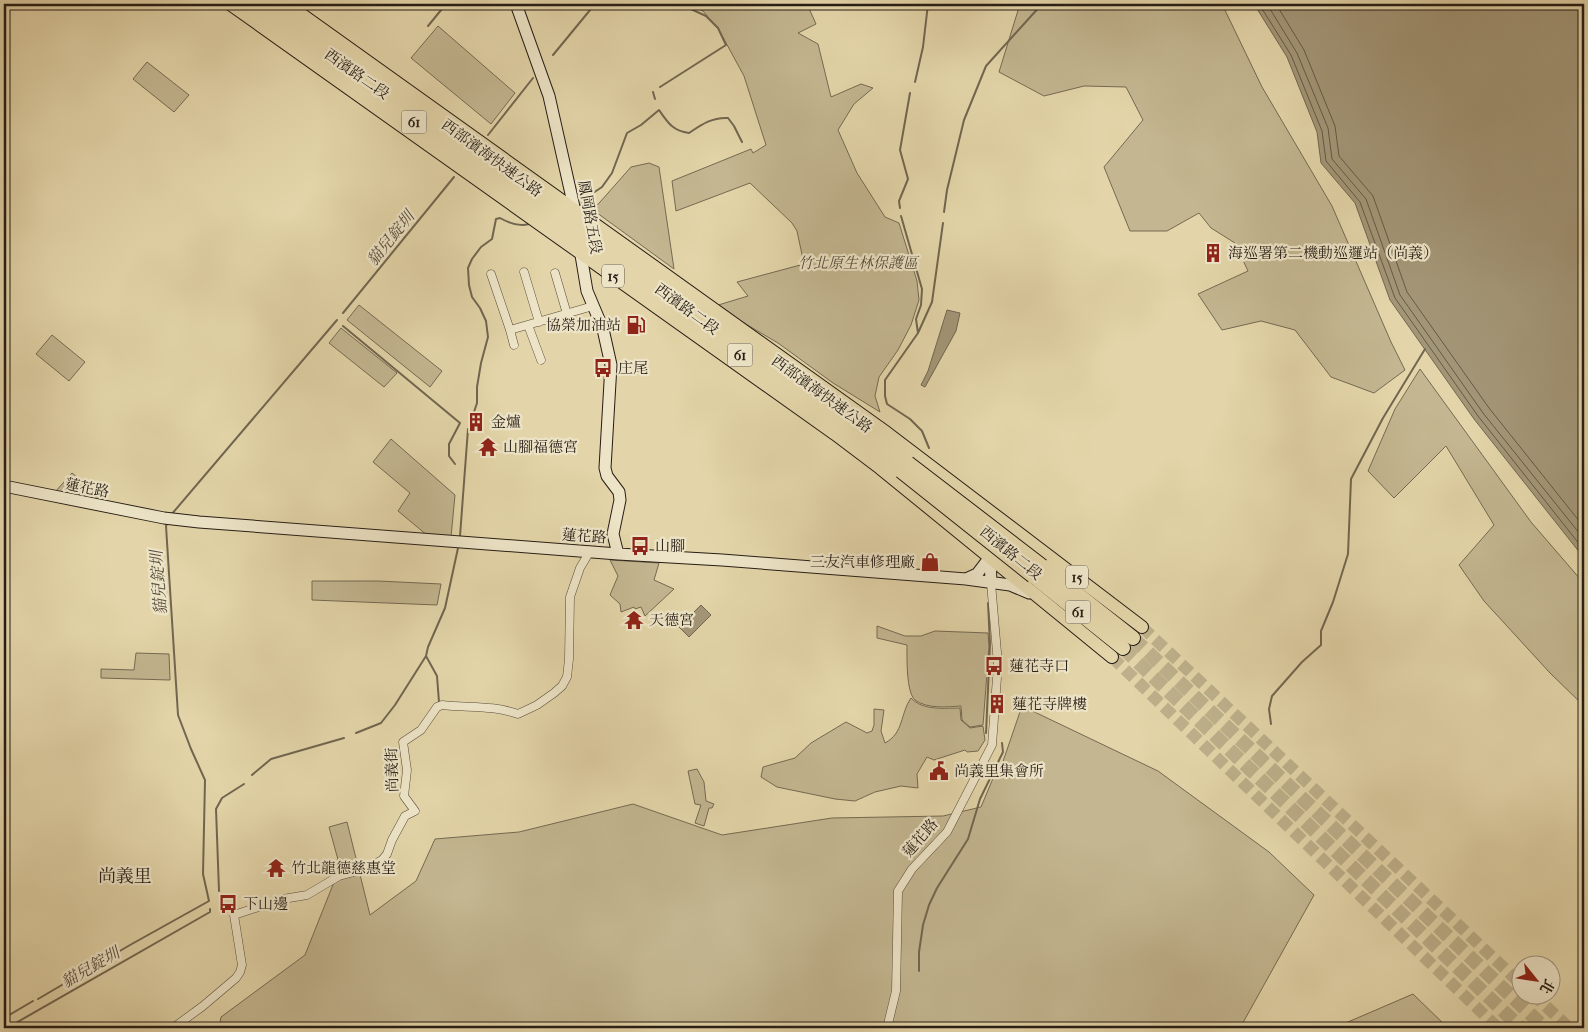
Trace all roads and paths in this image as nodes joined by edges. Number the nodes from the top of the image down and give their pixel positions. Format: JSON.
{"nodes":[{"id":1,"x":230,"y":4,"type":"edge"},
{"id":2,"x":249,"y":4,"type":"edge"},
{"id":3,"x":268,"y":4,"type":"edge"},
{"id":4,"x":286,"y":4,"type":"edge"},
{"id":5,"x":516,"y":4,"type":"edge"},
{"id":6,"x":575,"y":211,"type":"junction"},
{"id":7,"x":578,"y":226,"type":"junction"},
{"id":8,"x":580,"y":246,"type":"junction"},
{"id":9,"x":524,"y":272,"type":"dead end"},
{"id":10,"x":555,"y":273,"type":"dead end"},
{"id":11,"x":491,"y":274,"type":"dead end"},
{"id":12,"x":593,"y":306,"type":"junction"},
{"id":13,"x":567,"y":314,"type":"junction"},
{"id":14,"x":539,"y":322,"type":"junction"},
{"id":15,"x":528,"y":325,"type":"junction"},
{"id":16,"x":510,"y":330,"type":"junction"},
{"id":17,"x":514,"y":345,"type":"dead end"},
{"id":18,"x":541,"y":360,"type":"dead end"},
{"id":19,"x":904,"y":467,"type":"junction"},
{"id":20,"x":4,"y":486,"type":"edge"},
{"id":21,"x":1012,"y":527,"type":"junction"},
{"id":22,"x":590,"y":551,"type":"junction"},
{"id":23,"x":618,"y":554,"type":"junction"},
{"id":24,"x":990,"y":558,"type":"junction"},
{"id":25,"x":966,"y":579,"type":"junction"},
{"id":26,"x":992,"y":583,"type":"junction"},
{"id":27,"x":1040,"y":598,"type":"junction"},
{"id":28,"x":1133,"y":638,"type":"joint"},
{"id":29,"x":1112,"y":657,"type":"tunnel mouth"},
{"id":30,"x":173,"y":1028,"type":"edge"},
{"id":31,"x":887,"y":1028,"type":"edge"}],
"edges":[{"from":1,"to":8,"type":"main road","name":"西濱路二段","number":"15"},
{"from":2,"to":8,"type":"highway","name":"西部濱海快速公路","number":"61"},
{"from":3,"to":7,"type":"highway","name":"西部濱海快速公路","number":"61"},
{"from":4,"to":6,"type":"main road","name":"西濱路二段","number":"15"},
{"from":5,"to":6,"type":"street","name":"鳳岡路五段"},
{"from":6,"to":7,"type":"street","name":"鳳岡路五段"},
{"from":6,"to":21,"type":"main road","name":"西濱路二段","number":"15"},
{"from":7,"to":8,"type":"street","name":"鳳岡路五段"},
{"from":7,"to":19,"type":"highway","name":"西部濱海快速公路","number":"61"},
{"from":8,"to":12,"type":"street","name":"鳳岡路五段"},
{"from":8,"to":19,"type":"highway","name":"西部濱海快速公路","number":"61"},
{"from":8,"to":24,"type":"main road","name":"西濱路二段","number":"15"},
{"from":9,"to":14,"type":"street"},
{"from":10,"to":13,"type":"street"},
{"from":11,"to":16,"type":"street"},
{"from":12,"to":13,"type":"street"},
{"from":12,"to":23,"type":"street","name":"鳳岡路五段"},
{"from":13,"to":14,"type":"street"},
{"from":14,"to":15,"type":"street"},
{"from":15,"to":16,"type":"street"},
{"from":15,"to":18,"type":"street"},
{"from":16,"to":17,"type":"street"},
{"from":19,"to":28,"type":"highway","name":"西部濱海快速公路","number":"61","bridge":true},
{"from":20,"to":22,"type":"street","name":"蓮花路"},
{"from":21,"to":24,"type":"street"},
{"from":21,"to":28,"type":"main road","name":"西濱路二段","number":"15"},
{"from":22,"to":23,"type":"street","name":"蓮花路"},
{"from":22,"to":30,"type":"street","name":"尚義街"},
{"from":23,"to":25,"type":"street","name":"蓮花路"},
{"from":24,"to":25,"type":"street"},
{"from":24,"to":26,"type":"street","name":"蓮花路"},
{"from":24,"to":27,"type":"main road","name":"西濱路二段","number":"15"},
{"from":25,"to":26,"type":"street","name":"蓮花路"},
{"from":26,"to":27,"type":"street"},
{"from":26,"to":31,"type":"street","name":"蓮花路"},
{"from":27,"to":29,"type":"main road","name":"西濱路二段","number":"15"}]}
